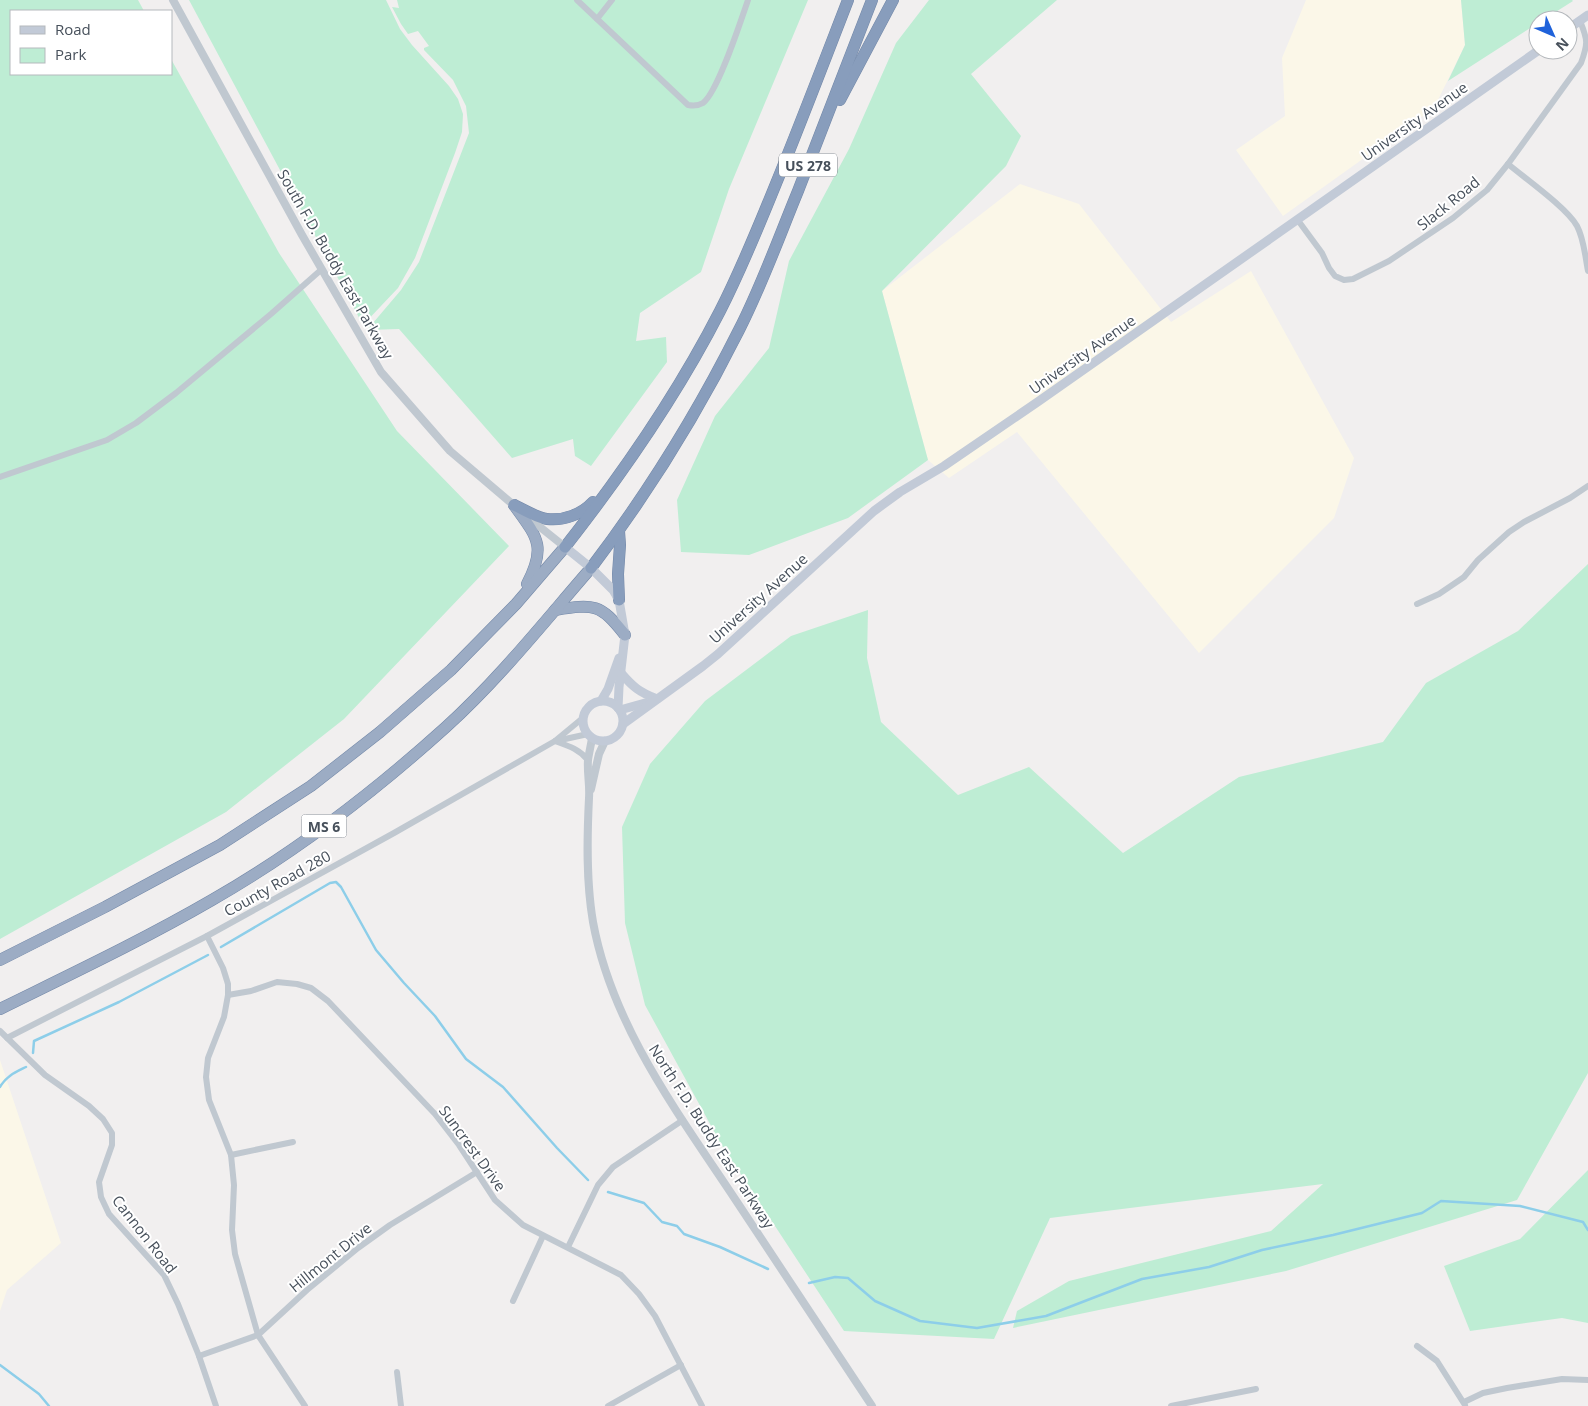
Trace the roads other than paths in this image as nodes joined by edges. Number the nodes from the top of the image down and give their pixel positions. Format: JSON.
{"nodes":[{"id":1,"x":173,"y":0,"type":"edge"},
{"id":2,"x":577,"y":0,"type":"edge"},
{"id":3,"x":612,"y":0,"type":"edge"},
{"id":4,"x":748,"y":0,"type":"edge"},
{"id":5,"x":848,"y":0,"type":"edge"},
{"id":6,"x":872,"y":0,"type":"edge"},
{"id":7,"x":892,"y":0,"type":"edge"},
{"id":8,"x":1584,"y":18,"type":"edge"},
{"id":9,"x":597,"y":19,"type":"junction"},
{"id":10,"x":1528,"y":58,"type":"edge"},
{"id":11,"x":811,"y":158,"type":"junction"},
{"id":12,"x":1508,"y":164,"type":"junction"},
{"id":13,"x":1297,"y":219,"type":"junction"},
{"id":14,"x":322,"y":269,"type":"junction"},
{"id":15,"x":1588,"y":271,"type":"edge"},
{"id":16,"x":622,"y":472,"type":"junction"},
{"id":17,"x":0,"y":477,"type":"edge"},
{"id":18,"x":1588,"y":486,"type":"edge"},
{"id":19,"x":514,"y":505,"type":"junction"},
{"id":20,"x":620,"y":530,"type":"junction"},
{"id":21,"x":565,"y":547,"type":"junction"},
{"id":22,"x":591,"y":568,"type":"junction"},
{"id":23,"x":620,"y":600,"type":"junction"},
{"id":24,"x":516,"y":604,"type":"junction"},
{"id":25,"x":1417,"y":604,"type":"dead end"},
{"id":26,"x":555,"y":610,"type":"junction"},
{"id":27,"x":625,"y":635,"type":"junction"},
{"id":28,"x":622,"y":653,"type":"junction"},
{"id":29,"x":621,"y":673,"type":"junction"},
{"id":30,"x":657,"y":699,"type":"junction"},
{"id":31,"x":601,"y":701,"type":"junction"},
{"id":32,"x":619,"y":709,"type":"junction"},
{"id":33,"x":584,"y":717,"type":"junction"},
{"id":34,"x":623,"y":724,"type":"junction"},
{"id":35,"x":590,"y":736,"type":"junction"},
{"id":36,"x":555,"y":741,"type":"junction"},
{"id":37,"x":606,"y":741,"type":"junction"},
{"id":38,"x":588,"y":760,"type":"junction"},
{"id":39,"x":589,"y":796,"type":"junction"},
{"id":40,"x":207,"y":936,"type":"junction"},
{"id":41,"x":0,"y":960,"type":"edge"},
{"id":42,"x":228,"y":995,"type":"junction"},
{"id":43,"x":0,"y":1009,"type":"edge"},
{"id":44,"x":0,"y":1031,"type":"edge"},
{"id":45,"x":7,"y":1038,"type":"junction"},
{"id":46,"x":683,"y":1120,"type":"junction"},
{"id":47,"x":292,"y":1142,"type":"dead end"},
{"id":48,"x":231,"y":1155,"type":"junction"},
{"id":49,"x":477,"y":1172,"type":"junction"},
{"id":50,"x":543,"y":1236,"type":"junction"},
{"id":51,"x":568,"y":1247,"type":"junction"},
{"id":52,"x":513,"y":1301,"type":"dead end"},
{"id":53,"x":258,"y":1335,"type":"junction"},
{"id":54,"x":1418,"y":1346,"type":"dead end"},
{"id":55,"x":199,"y":1356,"type":"junction"},
{"id":56,"x":681,"y":1365,"type":"junction"},
{"id":57,"x":397,"y":1372,"type":"dead end"},
{"id":58,"x":1588,"y":1380,"type":"edge"},
{"id":59,"x":1256,"y":1389,"type":"dead end"},
{"id":60,"x":1465,"y":1404,"type":"edge"},
{"id":61,"x":216,"y":1406,"type":"edge"},
{"id":62,"x":304,"y":1406,"type":"edge"},
{"id":63,"x":401,"y":1406,"type":"edge"},
{"id":64,"x":608,"y":1406,"type":"edge"},
{"id":65,"x":702,"y":1406,"type":"edge"},
{"id":66,"x":872,"y":1406,"type":"edge"},
{"id":67,"x":1171,"y":1406,"type":"edge"}],
"edges":[{"from":1,"to":14,"type":"street","name":"South F.D. Buddy East Parkway"},
{"from":2,"to":9,"type":"street"},
{"from":3,"to":9,"type":"street"},
{"from":4,"to":9,"type":"street"},
{"from":5,"to":16,"type":"highway","number":"US 278"},
{"from":6,"to":11,"type":"highway","number":"US 278"},
{"from":7,"to":11,"type":"highway"},
{"from":8,"to":12,"type":"street","name":"Slack Road"},
{"from":10,"to":13,"type":"main road","name":"University Avenue"},
{"from":11,"to":20,"type":"highway","number":"US 278"},
{"from":12,"to":13,"type":"street","name":"Slack Road"},
{"from":12,"to":15,"type":"street"},
{"from":13,"to":30,"type":"main road","name":"University Avenue"},
{"from":14,"to":17,"type":"street"},
{"from":14,"to":19,"type":"street","name":"South F.D. Buddy East Parkway"},
{"from":16,"to":19,"type":"highway"},
{"from":16,"to":21,"type":"highway","number":"US 278"},
{"from":18,"to":25,"type":"street"},
{"from":19,"to":21,"type":"street","name":"South F.D. Buddy East Parkway"},
{"from":19,"to":24,"type":"highway"},
{"from":20,"to":22,"type":"highway","number":"US 278"},
{"from":20,"to":23,"type":"highway"},
{"from":21,"to":22,"type":"main road"},
{"from":21,"to":24,"type":"highway","number":"MS 6"},
{"from":22,"to":23,"type":"main road"},
{"from":22,"to":26,"type":"highway","number":"MS 6"},
{"from":23,"to":27,"type":"main road"},
{"from":24,"to":41,"type":"highway","number":"MS 6"},
{"from":26,"to":27,"type":"highway"},
{"from":26,"to":43,"type":"highway","number":"MS 6"},
{"from":27,"to":28,"type":"main road"},
{"from":28,"to":29,"type":"main road"},
{"from":28,"to":31,"type":"main road"},
{"from":29,"to":30,"type":"main road"},
{"from":29,"to":32,"type":"main road"},
{"from":30,"to":32,"type":"main road","name":"University Avenue"},
{"from":30,"to":34,"type":"main road","name":"University Avenue"},
{"from":31,"to":32,"type":"main road"},
{"from":31,"to":33,"type":"main road"},
{"from":32,"to":34,"type":"main road"},
{"from":33,"to":35,"type":"main road"},
{"from":33,"to":36,"type":"street"},
{"from":34,"to":37,"type":"main road"},
{"from":35,"to":36,"type":"street"},
{"from":35,"to":37,"type":"main road"},
{"from":35,"to":38,"type":"street"},
{"from":36,"to":38,"type":"street"},
{"from":36,"to":40,"type":"street","name":"County Road 280"},
{"from":37,"to":39,"type":"street"},
{"from":38,"to":39,"type":"street"},
{"from":39,"to":46,"type":"street","name":"North F.D. Buddy East Parkway"},
{"from":40,"to":42,"type":"street"},
{"from":40,"to":45,"type":"street","name":"County Road 280"},
{"from":42,"to":48,"type":"street"},
{"from":42,"to":49,"type":"street","name":"Suncrest Drive"},
{"from":44,"to":45,"type":"street","name":"Cannon Road"},
{"from":45,"to":55,"type":"street","name":"Cannon Road"},
{"from":46,"to":51,"type":"street"},
{"from":46,"to":66,"type":"street","name":"North F.D. Buddy East Parkway"},
{"from":47,"to":48,"type":"street"},
{"from":48,"to":53,"type":"street"},
{"from":49,"to":50,"type":"street","name":"Suncrest Drive"},
{"from":49,"to":53,"type":"street","name":"Hillmont Drive"},
{"from":50,"to":51,"type":"street","name":"Suncrest Drive"},
{"from":50,"to":52,"type":"street"},
{"from":51,"to":56,"type":"street","name":"Suncrest Drive"},
{"from":53,"to":55,"type":"street","name":"Hillmont Drive"},
{"from":53,"to":62,"type":"street"},
{"from":54,"to":60,"type":"street"},
{"from":55,"to":61,"type":"street","name":"Cannon Road"},
{"from":56,"to":64,"type":"street"},
{"from":56,"to":65,"type":"street","name":"Suncrest Drive"},
{"from":57,"to":63,"type":"street"},
{"from":58,"to":60,"type":"street"},
{"from":59,"to":67,"type":"street"}]}
